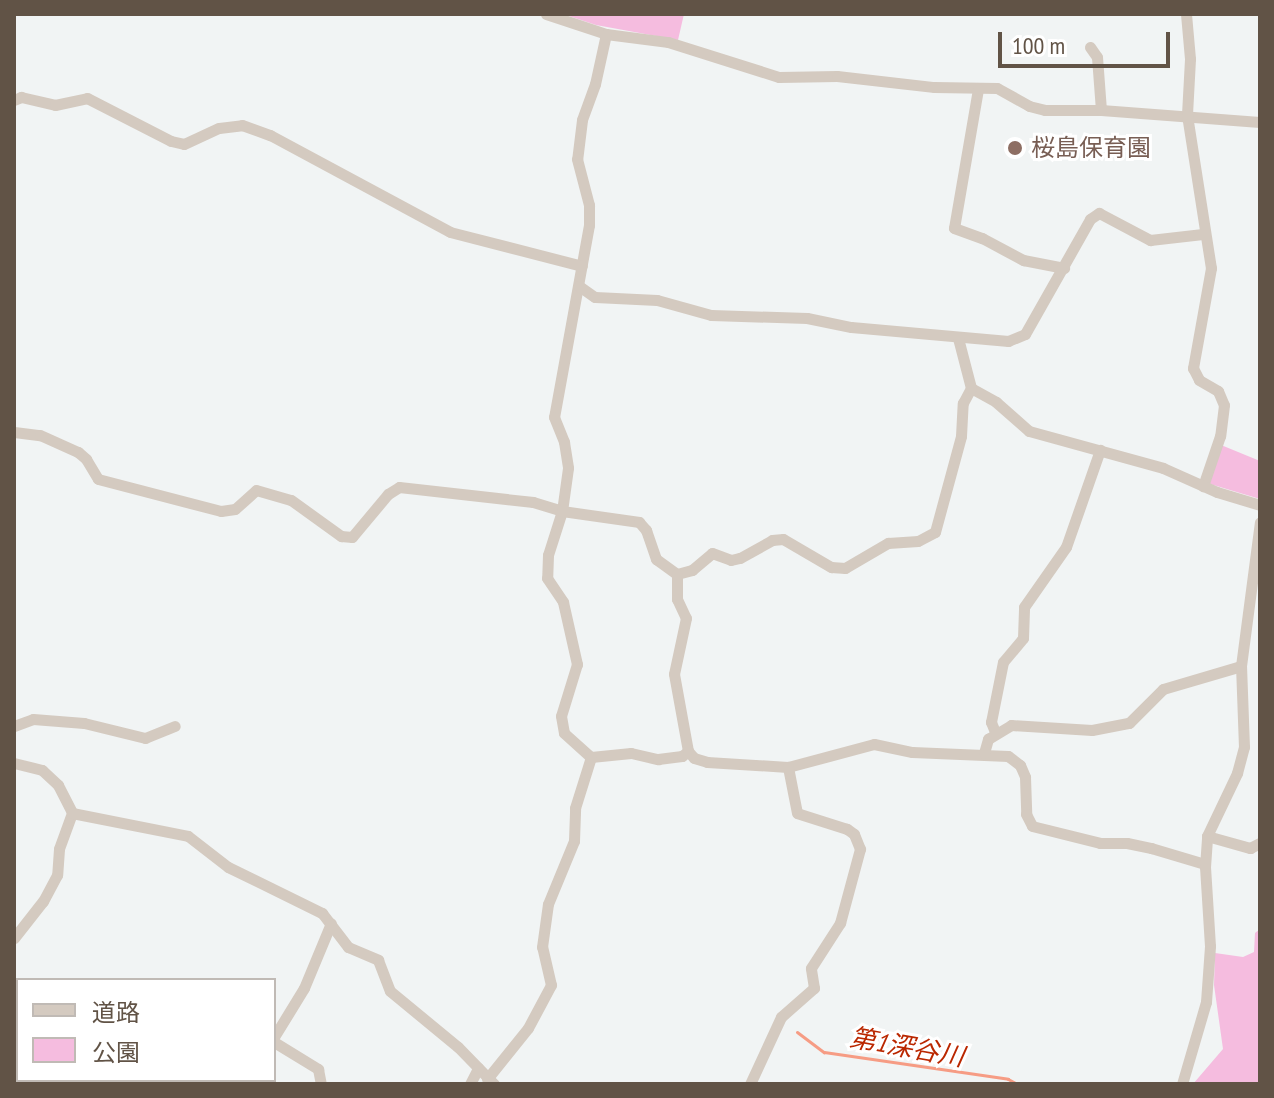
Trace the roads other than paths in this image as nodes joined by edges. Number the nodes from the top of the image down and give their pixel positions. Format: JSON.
{"nodes":[{"id":1,"x":546,"y":14,"type":"edge"},
{"id":2,"x":1186,"y":14,"type":"edge"},
{"id":3,"x":606,"y":34,"type":"junction"},
{"id":4,"x":1090,"y":47,"type":"dead end"},
{"id":5,"x":978,"y":89,"type":"junction"},
{"id":6,"x":14,"y":100,"type":"edge"},
{"id":7,"x":1101,"y":110,"type":"junction"},
{"id":8,"x":1187,"y":115,"type":"junction"},
{"id":9,"x":1260,"y":122,"type":"edge"},
{"id":10,"x":1203,"y":234,"type":"junction"},
{"id":11,"x":582,"y":266,"type":"junction"},
{"id":12,"x":1064,"y":268,"type":"junction"},
{"id":13,"x":579,"y":286,"type":"junction"},
{"id":14,"x":958,"y":338,"type":"junction"},
{"id":15,"x":971,"y":388,"type":"junction"},
{"id":16,"x":14,"y":432,"type":"edge"},
{"id":17,"x":1100,"y":450,"type":"junction"},
{"id":18,"x":1203,"y":486,"type":"junction"},
{"id":19,"x":1260,"y":505,"type":"edge"},
{"id":20,"x":562,"y":511,"type":"junction"},
{"id":21,"x":1260,"y":522,"type":"edge"},
{"id":22,"x":677,"y":574,"type":"junction"},
{"id":23,"x":1246,"y":628,"type":"junction"},
{"id":24,"x":1260,"y":629,"type":"edge"},
{"id":25,"x":1241,"y":666,"type":"junction"},
{"id":26,"x":15,"y":724,"type":"edge"},
{"id":27,"x":175,"y":726,"type":"dead end"},
{"id":28,"x":995,"y":732,"type":"junction"},
{"id":29,"x":688,"y":751,"type":"junction"},
{"id":30,"x":984,"y":753,"type":"junction"},
{"id":31,"x":589,"y":760,"type":"junction"},
{"id":32,"x":14,"y":763,"type":"edge"},
{"id":33,"x":788,"y":767,"type":"junction"},
{"id":34,"x":72,"y":813,"type":"junction"},
{"id":35,"x":1207,"y":836,"type":"junction"},
{"id":36,"x":1260,"y":843,"type":"edge"},
{"id":37,"x":1205,"y":864,"type":"junction"},
{"id":38,"x":331,"y":923,"type":"junction"},
{"id":39,"x":14,"y":938,"type":"edge"},
{"id":40,"x":276,"y":1037,"type":"edge"},
{"id":41,"x":276,"y":1041,"type":"edge"},
{"id":42,"x":478,"y":1068,"type":"junction"},
{"id":43,"x":491,"y":1081,"type":"edge"},
{"id":44,"x":321,"y":1084,"type":"edge"},
{"id":45,"x":470,"y":1084,"type":"edge"},
{"id":46,"x":750,"y":1084,"type":"edge"},
{"id":47,"x":1182,"y":1084,"type":"edge"}],
"edges":[{"from":1,"to":3,"type":"street"},
{"from":2,"to":8,"type":"street"},
{"from":3,"to":5,"type":"street"},
{"from":3,"to":11,"type":"street"},
{"from":4,"to":7,"type":"street"},
{"from":5,"to":7,"type":"street"},
{"from":5,"to":12,"type":"street"},
{"from":6,"to":11,"type":"street"},
{"from":7,"to":8,"type":"street"},
{"from":8,"to":9,"type":"street"},
{"from":8,"to":10,"type":"street"},
{"from":10,"to":12,"type":"street"},
{"from":10,"to":18,"type":"street"},
{"from":11,"to":13,"type":"street"},
{"from":12,"to":14,"type":"street"},
{"from":13,"to":14,"type":"street"},
{"from":13,"to":20,"type":"street"},
{"from":14,"to":15,"type":"street"},
{"from":15,"to":17,"type":"street"},
{"from":15,"to":22,"type":"street"},
{"from":16,"to":20,"type":"street"},
{"from":17,"to":18,"type":"street"},
{"from":17,"to":28,"type":"street"},
{"from":18,"to":19,"type":"street"},
{"from":20,"to":22,"type":"street"},
{"from":20,"to":31,"type":"street"},
{"from":21,"to":23,"type":"street"},
{"from":22,"to":29,"type":"street"},
{"from":23,"to":24,"type":"street"},
{"from":23,"to":25,"type":"street"},
{"from":25,"to":28,"type":"street"},
{"from":25,"to":35,"type":"street"},
{"from":26,"to":27,"type":"street"},
{"from":28,"to":30,"type":"street"},
{"from":29,"to":31,"type":"street"},
{"from":29,"to":33,"type":"street"},
{"from":30,"to":33,"type":"street"},
{"from":30,"to":37,"type":"street"},
{"from":31,"to":43,"type":"street"},
{"from":32,"to":34,"type":"street"},
{"from":33,"to":46,"type":"street"},
{"from":34,"to":38,"type":"street"},
{"from":34,"to":39,"type":"street"},
{"from":35,"to":36,"type":"street"},
{"from":35,"to":37,"type":"street"},
{"from":37,"to":47,"type":"street"},
{"from":38,"to":40,"type":"street"},
{"from":38,"to":42,"type":"street"},
{"from":41,"to":44,"type":"street"},
{"from":42,"to":43,"type":"street"},
{"from":42,"to":45,"type":"street"}]}
